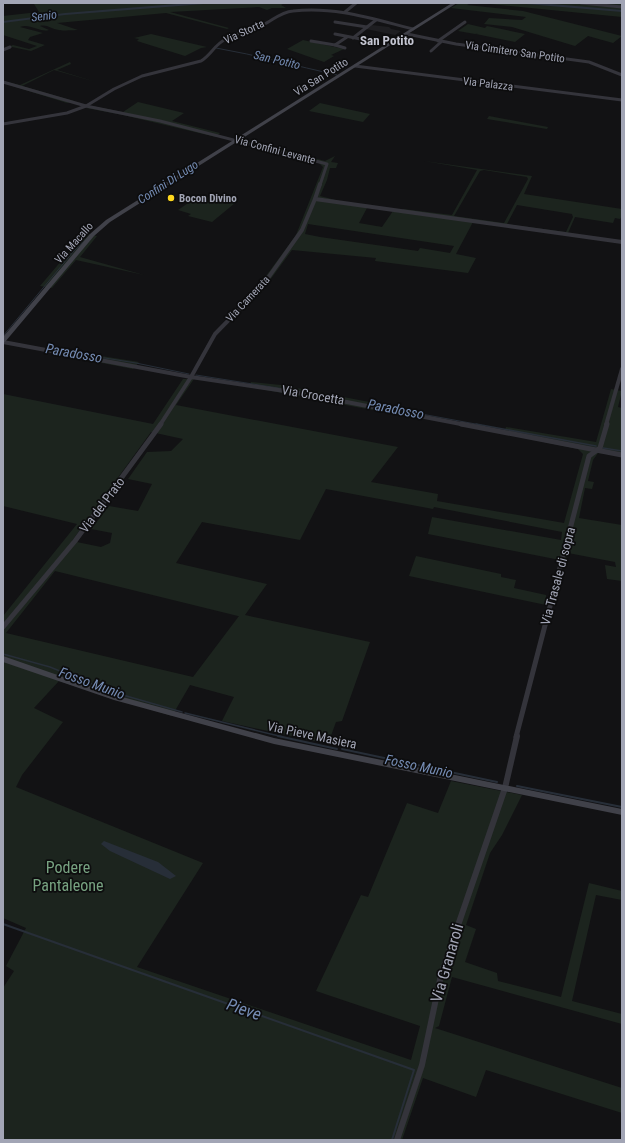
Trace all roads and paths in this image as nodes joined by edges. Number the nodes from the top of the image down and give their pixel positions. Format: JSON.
{"nodes":[{"id":1,"x":455,"y":3,"type":"edge"},
{"id":2,"x":581,"y":3,"type":"edge"},
{"id":3,"x":356,"y":4,"type":"edge"},
{"id":4,"x":622,"y":7,"type":"edge"},
{"id":5,"x":345,"y":12,"type":"junction"},
{"id":6,"x":376,"y":20,"type":"junction"},
{"id":7,"x":334,"y":22,"type":"dead end"},
{"id":8,"x":464,"y":22,"type":"dead end"},
{"id":9,"x":367,"y":27,"type":"junction"},
{"id":10,"x":413,"y":29,"type":"junction"},
{"id":11,"x":335,"y":34,"type":"dead end"},
{"id":12,"x":406,"y":34,"type":"junction"},
{"id":13,"x":348,"y":36,"type":"junction"},
{"id":14,"x":354,"y":38,"type":"junction"},
{"id":15,"x":311,"y":41,"type":"dead end"},
{"id":16,"x":371,"y":41,"type":"dead end"},
{"id":17,"x":439,"y":41,"type":"junction"},
{"id":18,"x":335,"y":45,"type":"junction"},
{"id":19,"x":10,"y":47,"type":"dead end"},
{"id":20,"x":345,"y":48,"type":"dead end"},
{"id":21,"x":3,"y":50,"type":"edge"},
{"id":22,"x":431,"y":51,"type":"dead end"},
{"id":23,"x":355,"y":66,"type":"junction"},
{"id":24,"x":622,"y":75,"type":"edge"},
{"id":25,"x":3,"y":82,"type":"edge"},
{"id":26,"x":622,"y":100,"type":"edge"},
{"id":27,"x":86,"y":106,"type":"junction"},
{"id":28,"x":3,"y":124,"type":"edge"},
{"id":29,"x":237,"y":140,"type":"junction"},
{"id":30,"x":315,"y":199,"type":"junction"},
{"id":31,"x":622,"y":242,"type":"edge"},
{"id":32,"x":3,"y":342,"type":"edge"},
{"id":33,"x":622,"y":369,"type":"edge"},
{"id":34,"x":191,"y":377,"type":"junction"},
{"id":35,"x":594,"y":450,"type":"junction"},
{"id":36,"x":622,"y":454,"type":"edge"},
{"id":37,"x":3,"y":627,"type":"edge"},
{"id":38,"x":3,"y":659,"type":"edge"},
{"id":39,"x":505,"y":788,"type":"junction"},
{"id":40,"x":622,"y":812,"type":"edge"},
{"id":41,"x":397,"y":1140,"type":"edge"}],
"edges":[{"from":1,"to":10,"type":"street","name":"Via San Potito"},
{"from":2,"to":4,"type":"street"},
{"from":3,"to":5,"type":"street"},
{"from":5,"to":6,"type":"street","name":"Via Storta"},
{"from":5,"to":27,"type":"street","name":"Via Storta"},
{"from":6,"to":9,"type":"street"},
{"from":6,"to":10,"type":"street","name":"Via Storta"},
{"from":7,"to":9,"type":"street"},
{"from":8,"to":17,"type":"street"},
{"from":9,"to":14,"type":"street"},
{"from":10,"to":12,"type":"street","name":"Via San Potito"},
{"from":11,"to":13,"type":"street"},
{"from":12,"to":17,"type":"street","name":"Via Cimitero San Potito"},
{"from":12,"to":23,"type":"street","name":"Via San Potito"},
{"from":13,"to":14,"type":"street"},
{"from":13,"to":18,"type":"street"},
{"from":14,"to":16,"type":"street"},
{"from":15,"to":18,"type":"street"},
{"from":17,"to":22,"type":"street"},
{"from":17,"to":24,"type":"street","name":"Via Cimitero San Potito"},
{"from":18,"to":20,"type":"street"},
{"from":19,"to":21,"type":"street"},
{"from":23,"to":26,"type":"street","name":"Via Palazza"},
{"from":23,"to":29,"type":"street","name":"Via San Potito"},
{"from":25,"to":27,"type":"street","name":"Via Confini Levante"},
{"from":27,"to":28,"type":"street","name":"Via Storta"},
{"from":27,"to":29,"type":"street","name":"Via Confini Levante"},
{"from":29,"to":30,"type":"street","name":"Via Confini Levante"},
{"from":29,"to":32,"type":"street","name":"Via Macallo"},
{"from":30,"to":31,"type":"street"},
{"from":30,"to":34,"type":"street","name":"Via Camerata"},
{"from":32,"to":34,"type":"street","name":"Via Crocetta"},
{"from":33,"to":35,"type":"street","name":"Via Trasale di sopra"},
{"from":34,"to":35,"type":"street","name":"Via Crocetta"},
{"from":34,"to":37,"type":"street","name":"Via del Prato"},
{"from":35,"to":36,"type":"street","name":"Via Crocetta"},
{"from":35,"to":39,"type":"street","name":"Via Trasale di sopra"},
{"from":38,"to":39,"type":"street","name":"Via Pieve Masiera"},
{"from":39,"to":40,"type":"street","name":"Via Pieve Masiera"},
{"from":39,"to":41,"type":"street","name":"Via Granaroli"}]}
